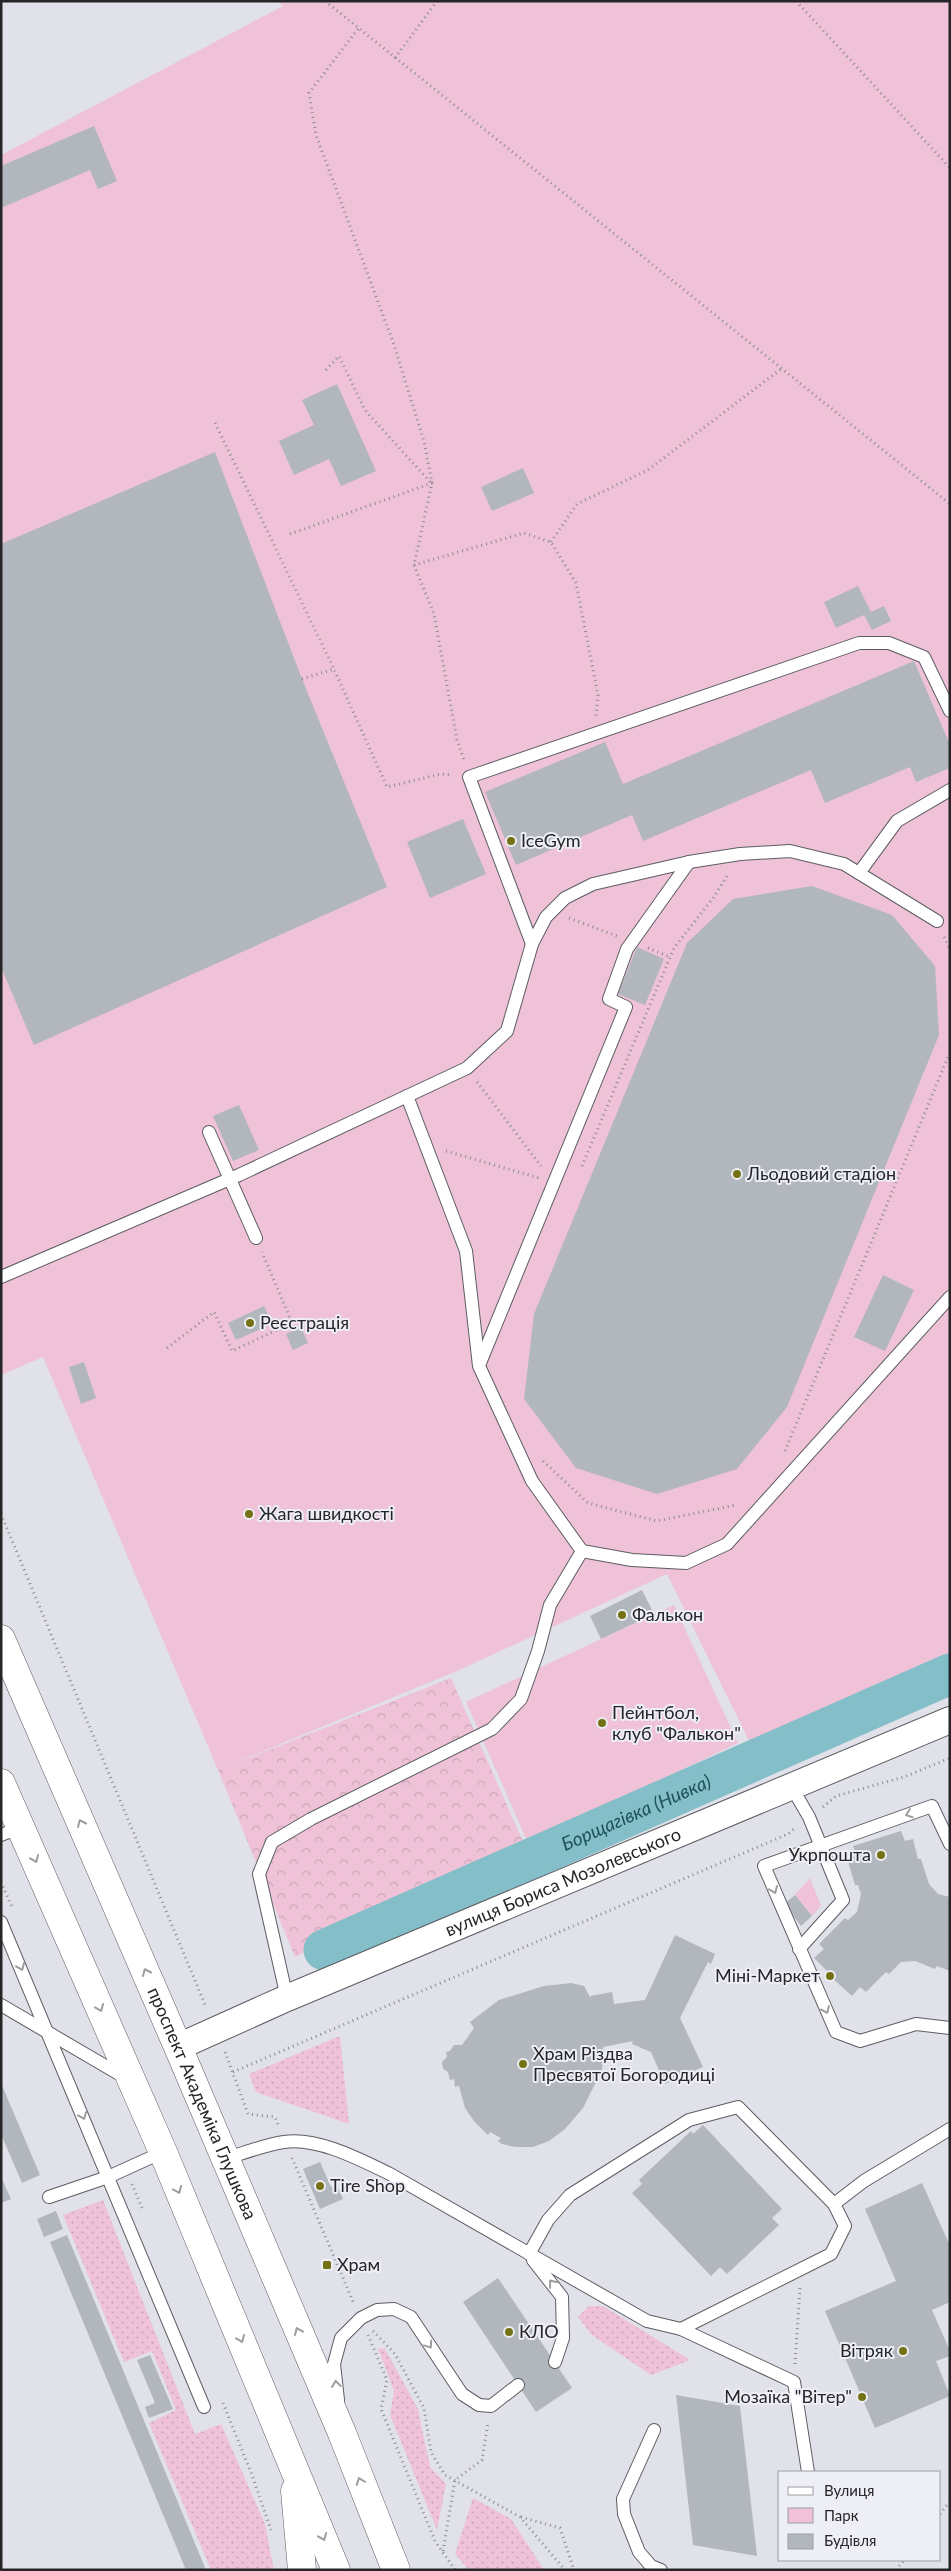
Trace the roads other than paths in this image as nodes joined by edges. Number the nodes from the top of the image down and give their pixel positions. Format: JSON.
{"nodes":[{"id":1,"x":950,"y":711,"type":"edge"},
{"id":2,"x":950,"y":790,"type":"edge"},
{"id":3,"x":690,"y":862,"type":"junction"},
{"id":4,"x":859,"y":873,"type":"junction"},
{"id":5,"x":937,"y":922,"type":"dead end"},
{"id":6,"x":532,"y":944,"type":"junction"},
{"id":7,"x":407,"y":1096,"type":"junction"},
{"id":8,"x":208,"y":1132,"type":"dead end"},
{"id":9,"x":230,"y":1178,"type":"junction"},
{"id":10,"x":256,"y":1238,"type":"road end"},
{"id":11,"x":1,"y":1277,"type":"edge"},
{"id":12,"x":950,"y":1297,"type":"edge"},
{"id":13,"x":479,"y":1366,"type":"junction"},
{"id":14,"x":582,"y":1551,"type":"junction"},
{"id":15,"x":1,"y":1639,"type":"edge"},
{"id":16,"x":950,"y":1720,"type":"edge"},
{"id":17,"x":1,"y":1783,"type":"edge"},
{"id":18,"x":792,"y":1786,"type":"junction"},
{"id":19,"x":11,"y":1831,"type":"edge"},
{"id":20,"x":950,"y":1844,"type":"edge"},
{"id":21,"x":821,"y":1845,"type":"junction"},
{"id":22,"x":1,"y":1922,"type":"edge"},
{"id":23,"x":799,"y":1949,"type":"junction"},
{"id":24,"x":287,"y":1998,"type":"junction"},
{"id":25,"x":1,"y":2005,"type":"edge"},
{"id":26,"x":950,"y":2028,"type":"edge"},
{"id":27,"x":50,"y":2035,"type":"junction"},
{"id":28,"x":178,"y":2047,"type":"junction"},
{"id":29,"x":131,"y":2081,"type":"junction"},
{"id":30,"x":950,"y":2129,"type":"edge"},
{"id":31,"x":163,"y":2152,"type":"junction"},
{"id":32,"x":224,"y":2159,"type":"junction"},
{"id":33,"x":108,"y":2177,"type":"junction"},
{"id":34,"x":49,"y":2197,"type":"dead end"},
{"id":35,"x":834,"y":2204,"type":"junction"},
{"id":36,"x":529,"y":2254,"type":"junction"},
{"id":37,"x":681,"y":2328,"type":"junction"},
{"id":38,"x":555,"y":2362,"type":"dead end"},
{"id":39,"x":518,"y":2385,"type":"dead end"},
{"id":40,"x":204,"y":2406,"type":"dead end"},
{"id":41,"x":654,"y":2430,"type":"dead end"},
{"id":42,"x":342,"y":2432,"type":"junction"},
{"id":43,"x":292,"y":2459,"type":"junction"},
{"id":44,"x":808,"y":2471,"type":"edge"},
{"id":45,"x":378,"y":2526,"type":"junction"},
{"id":46,"x":302,"y":2570,"type":"edge"},
{"id":47,"x":336,"y":2570,"type":"edge"},
{"id":48,"x":396,"y":2570,"type":"edge"},
{"id":49,"x":416,"y":2570,"type":"edge"},
{"id":50,"x":660,"y":2570,"type":"edge"}],
"edges":[{"from":1,"to":6,"type":"lane"},
{"from":2,"to":4,"type":"lane"},
{"from":3,"to":4,"type":"lane"},
{"from":3,"to":6,"type":"lane"},
{"from":3,"to":13,"type":"lane"},
{"from":4,"to":5,"type":"lane"},
{"from":6,"to":7,"type":"lane"},
{"from":7,"to":9,"type":"lane"},
{"from":7,"to":13,"type":"lane"},
{"from":8,"to":9,"type":"lane"},
{"from":9,"to":10,"type":"lane"},
{"from":9,"to":11,"type":"lane"},
{"from":12,"to":14,"type":"lane"},
{"from":13,"to":14,"type":"lane"},
{"from":14,"to":24,"type":"lane"},
{"from":28,"to":15,"type":"highway","name":"проспект Академіка Глушкова","one_way":true},
{"from":16,"to":18,"type":"street","name":"вулиця Бориса Мозолевського"},
{"from":17,"to":19,"type":"highway"},
{"from":18,"to":21,"type":"lane"},
{"from":18,"to":24,"type":"street","name":"вулиця Бориса Мозолевського"},
{"from":19,"to":29,"type":"highway","one_way":true},
{"from":20,"to":21,"type":"lane","one_way":true},
{"from":21,"to":23,"type":"lane"},
{"from":21,"to":23,"type":"lane","one_way":true},
{"from":22,"to":27,"type":"lane","one_way":true},
{"from":23,"to":26,"type":"lane","one_way":true},
{"from":24,"to":28,"type":"street","name":"вулиця Бориса Мозолевського"},
{"from":25,"to":27,"type":"lane"},
{"from":27,"to":29,"type":"lane"},
{"from":27,"to":33,"type":"lane","one_way":true},
{"from":28,"to":32,"type":"highway","name":"проспект Академіка Глушкова"},
{"from":29,"to":31,"type":"highway"},
{"from":30,"to":35,"type":"lane"},
{"from":31,"to":33,"type":"lane"},
{"from":31,"to":43,"type":"highway","one_way":true},
{"from":32,"to":36,"type":"lane"},
{"from":42,"to":32,"type":"highway","name":"проспект Академіка Глушкова","one_way":true},
{"from":33,"to":34,"type":"lane"},
{"from":33,"to":40,"type":"lane"},
{"from":35,"to":36,"type":"lane"},
{"from":35,"to":37,"type":"lane"},
{"from":36,"to":37,"type":"lane"},
{"from":38,"to":36,"type":"lane","one_way":true},
{"from":37,"to":44,"type":"lane"},
{"from":42,"to":39,"type":"lane","one_way":true},
{"from":41,"to":50,"type":"lane"},
{"from":45,"to":42,"type":"highway","name":"проспект Академіка Глушкова","one_way":true},
{"from":43,"to":46,"type":"highway"},
{"from":43,"to":47,"type":"highway","one_way":true},
{"from":45,"to":48,"type":"highway","name":"проспект Академіка Глушкова"},
{"from":45,"to":49,"type":"highway"}]}
